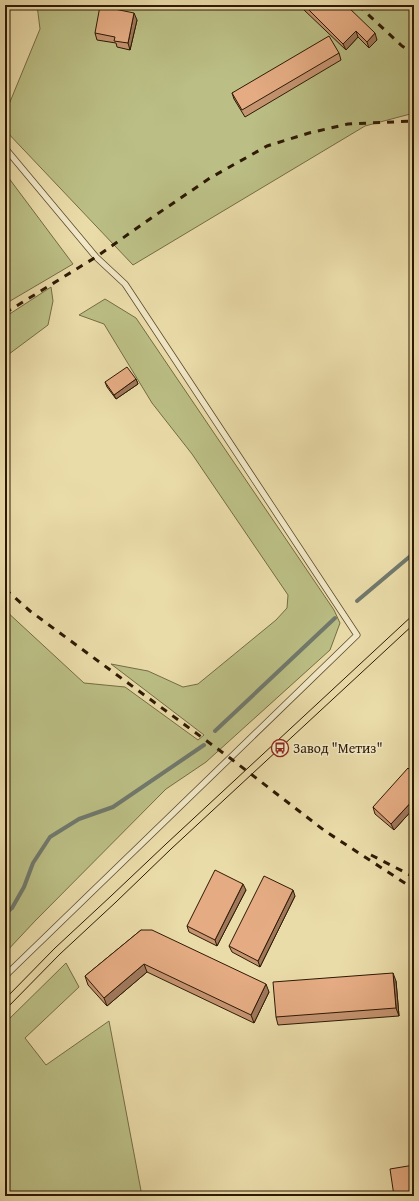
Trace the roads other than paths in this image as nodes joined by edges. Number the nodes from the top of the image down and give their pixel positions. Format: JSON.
{"nodes":[{"id":1,"x":5,"y":148,"type":"edge"},
{"id":2,"x":5,"y":976,"type":"edge"}],
"edges":[{"from":1,"to":2,"type":"lane"}]}
